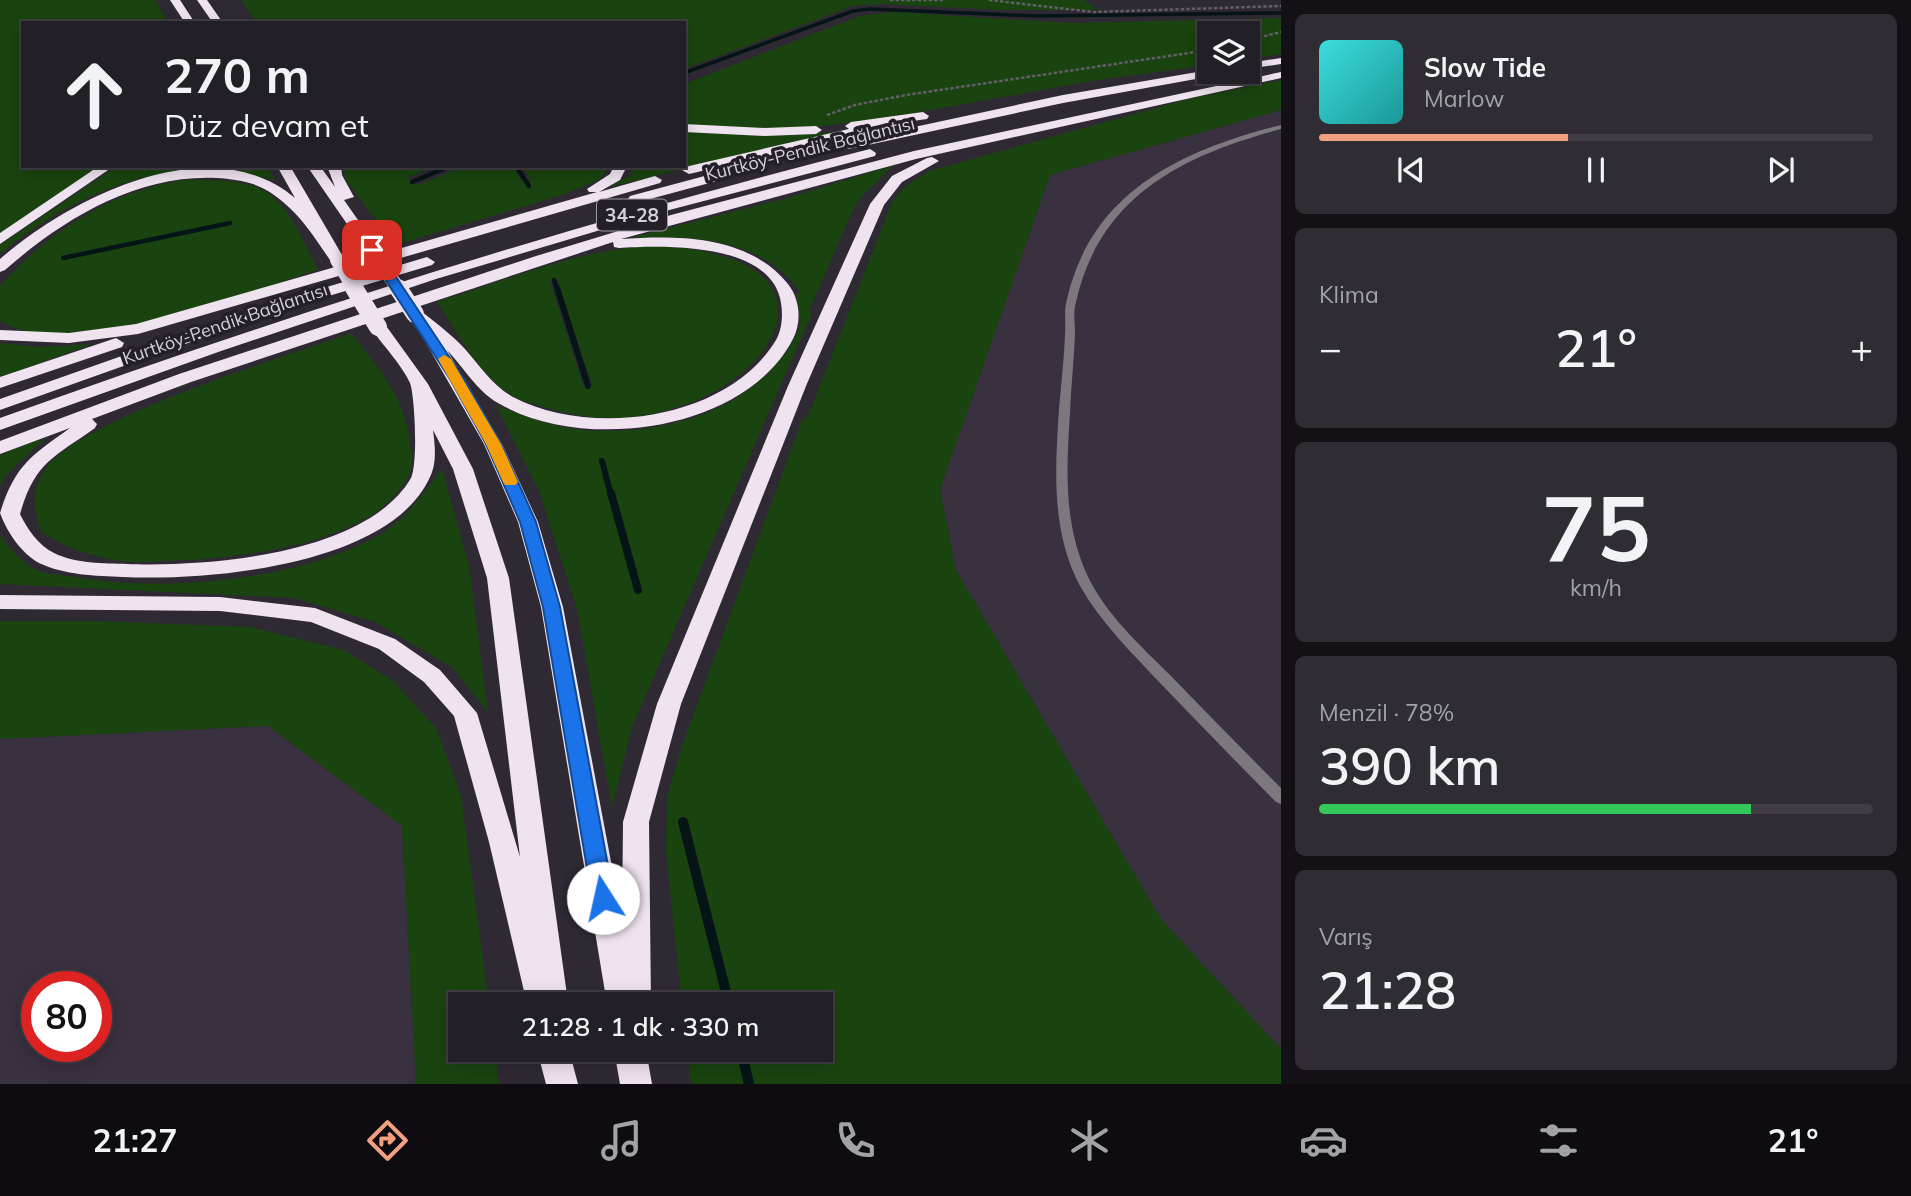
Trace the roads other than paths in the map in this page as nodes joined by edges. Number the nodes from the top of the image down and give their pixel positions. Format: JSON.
{"nodes":[{"id":1,"x":175,"y":0,"type":"edge"},
{"id":2,"x":202,"y":0,"type":"edge"},
{"id":3,"x":189,"y":21,"type":"edge"},
{"id":4,"x":217,"y":21,"type":"edge"},
{"id":5,"x":1281,"y":61,"type":"edge"},
{"id":6,"x":1260,"y":64,"type":"edge"},
{"id":7,"x":1197,"y":72,"type":"edge"},
{"id":8,"x":1281,"y":74,"type":"edge"},
{"id":9,"x":1197,"y":76,"type":"edge"},
{"id":10,"x":925,"y":116,"type":"junction"},
{"id":11,"x":1281,"y":127,"type":"edge"},
{"id":12,"x":686,"y":128,"type":"edge"},
{"id":13,"x":1024,"y":131,"type":"junction"},
{"id":14,"x":105,"y":168,"type":"edge"},
{"id":15,"x":284,"y":168,"type":"edge"},
{"id":16,"x":314,"y":168,"type":"edge"},
{"id":17,"x":335,"y":168,"type":"edge"},
{"id":18,"x":619,"y":168,"type":"edge"},
{"id":19,"x":547,"y":209,"type":"junction"},
{"id":20,"x":356,"y":229,"type":"junction"},
{"id":21,"x":323,"y":233,"type":"junction"},
{"id":22,"x":0,"y":240,"type":"edge"},
{"id":23,"x":541,"y":259,"type":"junction"},
{"id":24,"x":0,"y":267,"type":"edge"},
{"id":25,"x":224,"y":306,"type":"junction"},
{"id":26,"x":415,"y":314,"type":"junction"},
{"id":27,"x":0,"y":335,"type":"edge"},
{"id":28,"x":185,"y":378,"type":"junction"},
{"id":29,"x":0,"y":383,"type":"edge"},
{"id":30,"x":419,"y":384,"type":"junction"},
{"id":31,"x":0,"y":405,"type":"edge"},
{"id":32,"x":0,"y":424,"type":"edge"},
{"id":33,"x":0,"y":448,"type":"edge"},
{"id":34,"x":0,"y":602,"type":"edge"},
{"id":35,"x":1281,"y":798,"type":"edge"},
{"id":36,"x":539,"y":992,"type":"edge"},
{"id":37,"x":551,"y":992,"type":"edge"},
{"id":38,"x":620,"y":992,"type":"edge"},
{"id":39,"x":636,"y":992,"type":"edge"},
{"id":40,"x":557,"y":1062,"type":"edge"},
{"id":41,"x":560,"y":1062,"type":"edge"},
{"id":42,"x":632,"y":1062,"type":"edge"},
{"id":43,"x":636,"y":1062,"type":"edge"},
{"id":44,"x":563,"y":1084,"type":"edge"},
{"id":45,"x":636,"y":1084,"type":"edge"}],
"edges":[{"from":1,"to":3,"type":"highway"},
{"from":2,"to":4,"type":"highway"},
{"from":5,"to":6,"type":"highway"},
{"from":7,"to":10,"type":"highway"},
{"from":8,"to":13,"type":"highway"},
{"from":8,"to":32,"type":"highway","name":"Kurtköy-Pendik Bağlantısı","number":"34-28"},
{"from":9,"to":31,"type":"highway","name":"Kurtköy-Pendik Bağlantısı","number":"34-28"},
{"from":10,"to":12,"type":"highway"},
{"from":10,"to":19,"type":"highway"},
{"from":11,"to":35,"type":"lane"},
{"from":13,"to":23,"type":"highway"},
{"from":13,"to":39,"type":"highway"},
{"from":14,"to":22,"type":"highway"},
{"from":15,"to":21,"type":"highway"},
{"from":16,"to":20,"type":"highway"},
{"from":17,"to":20,"type":"highway"},
{"from":18,"to":19,"type":"highway"},
{"from":19,"to":25,"type":"highway"},
{"from":20,"to":26,"type":"highway","bridge":true},
{"from":21,"to":24,"type":"highway"},
{"from":21,"to":30,"type":"highway","bridge":true},
{"from":23,"to":26,"type":"highway"},
{"from":23,"to":28,"type":"highway"},
{"from":25,"to":27,"type":"highway"},
{"from":25,"to":29,"type":"highway"},
{"from":26,"to":38,"type":"highway"},
{"from":28,"to":30,"type":"highway"},
{"from":28,"to":33,"type":"highway"},
{"from":30,"to":37,"type":"highway"},
{"from":34,"to":36,"type":"highway"},
{"from":40,"to":44,"type":"highway"},
{"from":41,"to":44,"type":"highway"},
{"from":42,"to":45,"type":"highway"},
{"from":43,"to":45,"type":"highway"}]}
